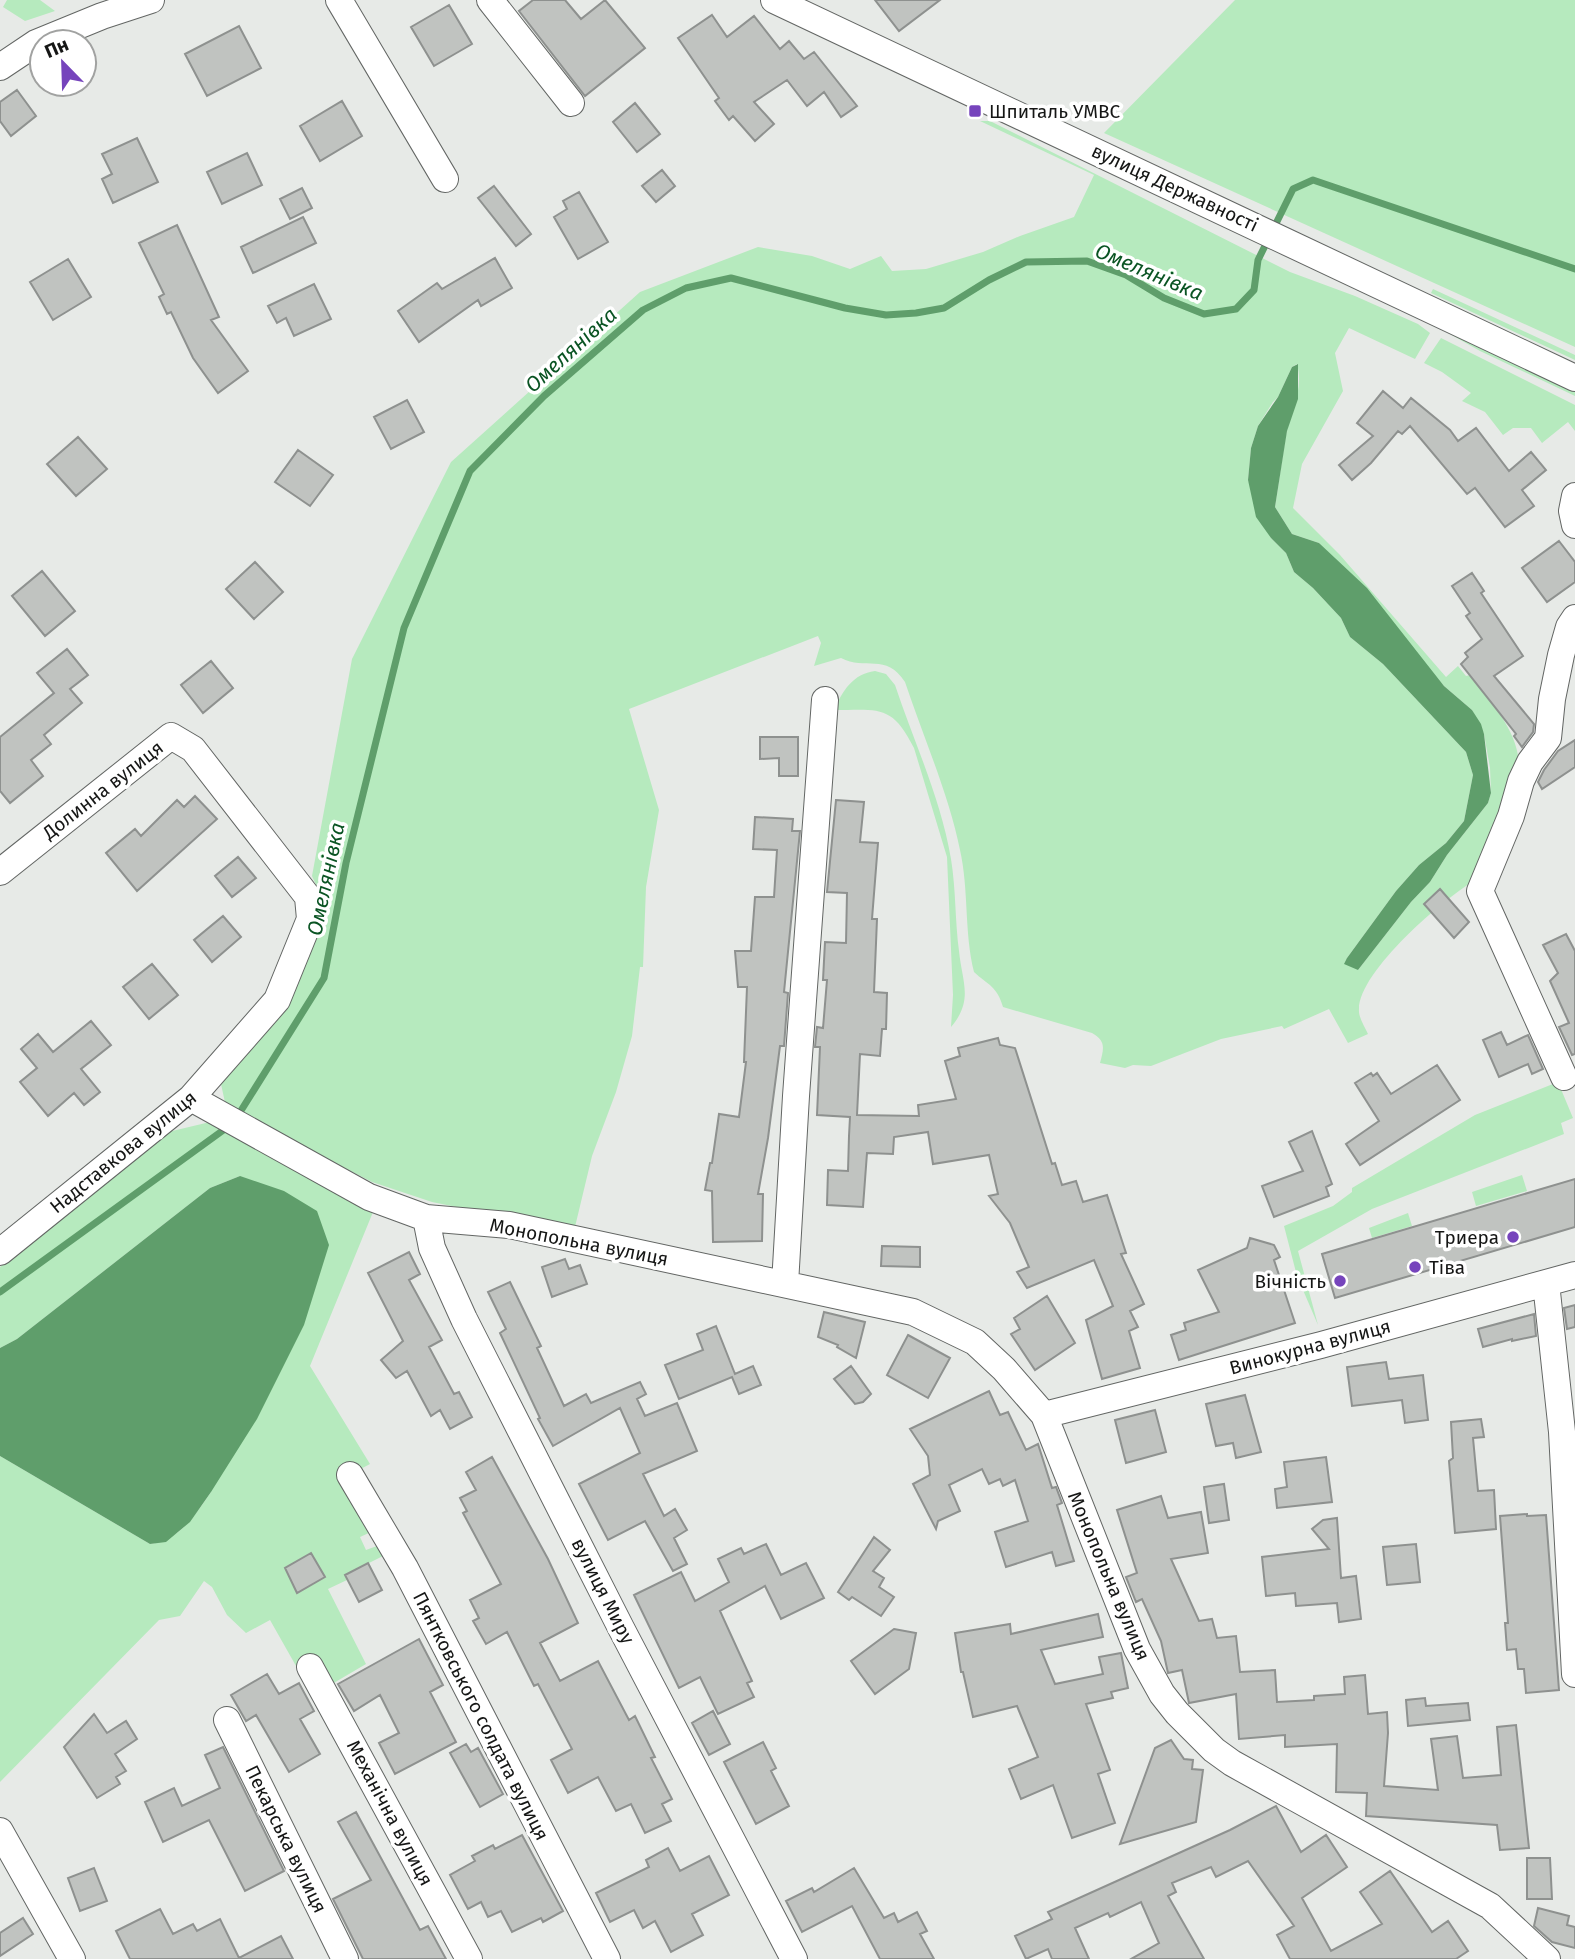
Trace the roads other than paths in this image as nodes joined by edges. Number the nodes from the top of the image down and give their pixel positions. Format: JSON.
{"nodes":[{"id":1,"x":150,"y":0,"type":"edge"},
{"id":2,"x":339,"y":0,"type":"edge"},
{"id":3,"x":490,"y":0,"type":"edge"},
{"id":4,"x":774,"y":0,"type":"edge"},
{"id":5,"x":0,"y":67,"type":"edge"},
{"id":6,"x":571,"y":103,"type":"dead end"},
{"id":7,"x":445,"y":179,"type":"dead end"},
{"id":8,"x":1575,"y":378,"type":"edge"},
{"id":9,"x":1575,"y":496,"type":"edge"},
{"id":10,"x":1575,"y":525,"type":"edge"},
{"id":11,"x":1575,"y":618,"type":"edge"},
{"id":12,"x":825,"y":700,"type":"dead end"},
{"id":13,"x":0,"y":872,"type":"edge"},
{"id":14,"x":308,"y":897,"type":"joint"},
{"id":15,"x":1564,"y":1077,"type":"dead end"},
{"id":16,"x":191,"y":1098,"type":"junction"},
{"id":17,"x":426,"y":1218,"type":"junction"},
{"id":18,"x":0,"y":1252,"type":"edge"},
{"id":19,"x":1575,"y":1275,"type":"edge"},
{"id":20,"x":1546,"y":1283,"type":"junction"},
{"id":21,"x":785,"y":1284,"type":"junction"},
{"id":22,"x":1044,"y":1415,"type":"junction"},
{"id":23,"x":350,"y":1475,"type":"dead end"},
{"id":24,"x":310,"y":1667,"type":"dead end"},
{"id":25,"x":1575,"y":1674,"type":"edge"},
{"id":26,"x":227,"y":1720,"type":"dead end"},
{"id":27,"x":0,"y":1831,"type":"edge"},
{"id":28,"x":72,"y":1959,"type":"edge"},
{"id":29,"x":345,"y":1959,"type":"edge"},
{"id":30,"x":469,"y":1959,"type":"edge"},
{"id":31,"x":607,"y":1959,"type":"edge"},
{"id":32,"x":794,"y":1959,"type":"edge"},
{"id":33,"x":1547,"y":1959,"type":"edge"}],
"edges":[{"from":1,"to":5,"type":"street"},
{"from":2,"to":7,"type":"street"},
{"from":3,"to":6,"type":"street"},
{"from":4,"to":8,"type":"street","name":"вулиця Державності"},
{"from":9,"to":10,"type":"street"},
{"from":11,"to":15,"type":"street"},
{"from":12,"to":21,"type":"street"},
{"from":13,"to":14,"type":"street","name":"Долинна вулиця"},
{"from":14,"to":16,"type":"street","name":"Надставкова вулиця"},
{"from":16,"to":17,"type":"street","name":"Монопольна вулиця"},
{"from":16,"to":18,"type":"street","name":"Надставкова вулиця"},
{"from":17,"to":21,"type":"street","name":"Монопольна вулиця"},
{"from":17,"to":32,"type":"street","name":"вулиця Миру"},
{"from":19,"to":20,"type":"street","name":"Винокурна вулиця"},
{"from":20,"to":22,"type":"street","name":"Винокурна вулиця"},
{"from":20,"to":25,"type":"street"},
{"from":21,"to":22,"type":"street","name":"Монопольна вулиця"},
{"from":22,"to":33,"type":"street","name":"Монопольна вулиця"},
{"from":23,"to":31,"type":"street","name":"Пянтковського солдата вулиця"},
{"from":24,"to":30,"type":"street","name":"Механічна вулиця"},
{"from":26,"to":29,"type":"street","name":"Пекарська вулиця"},
{"from":27,"to":28,"type":"street"}]}
